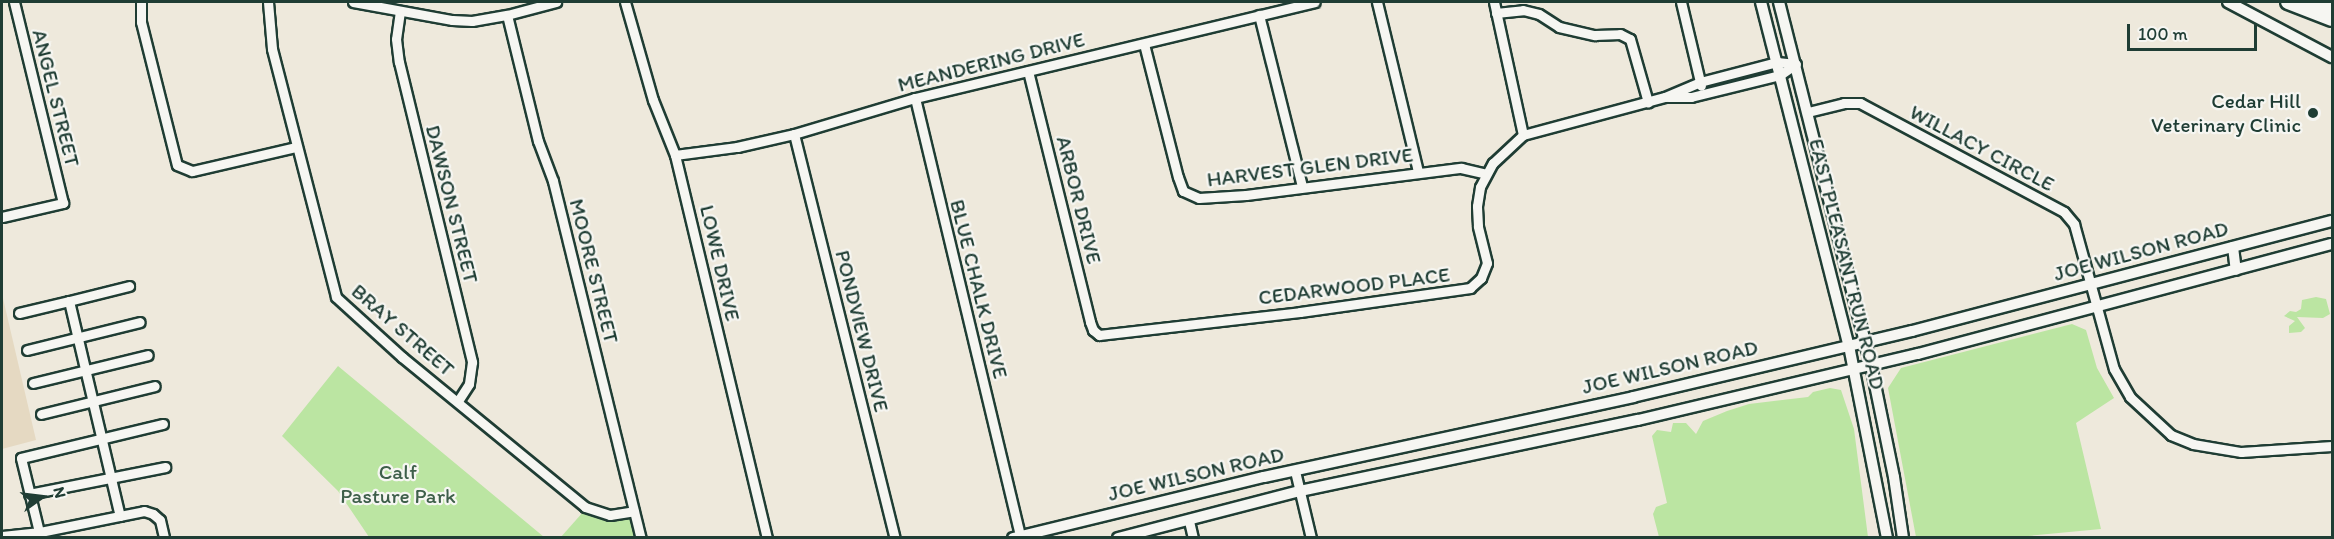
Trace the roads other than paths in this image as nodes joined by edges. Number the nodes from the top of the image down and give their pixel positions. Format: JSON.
{"nodes":[{"id":1,"x":14,"y":2,"type":"edge"},
{"id":2,"x":141,"y":2,"type":"edge"},
{"id":3,"x":268,"y":2,"type":"edge"},
{"id":4,"x":353,"y":2,"type":"edge"},
{"id":5,"x":556,"y":2,"type":"edge"},
{"id":6,"x":625,"y":2,"type":"edge"},
{"id":7,"x":1315,"y":2,"type":"edge"},
{"id":8,"x":1377,"y":2,"type":"edge"},
{"id":9,"x":1494,"y":2,"type":"edge"},
{"id":10,"x":1681,"y":2,"type":"edge"},
{"id":11,"x":1761,"y":2,"type":"edge"},
{"id":12,"x":1779,"y":2,"type":"edge"},
{"id":13,"x":2228,"y":2,"type":"edge"},
{"id":14,"x":2288,"y":2,"type":"edge"},
{"id":15,"x":2315,"y":2,"type":"edge"},
{"id":16,"x":400,"y":11,"type":"junction"},
{"id":17,"x":2332,"y":11,"type":"edge"},
{"id":18,"x":1496,"y":13,"type":"junction"},
{"id":19,"x":507,"y":15,"type":"junction"},
{"id":20,"x":1259,"y":15,"type":"junction"},
{"id":21,"x":2332,"y":20,"type":"edge"},
{"id":22,"x":1144,"y":44,"type":"junction"},
{"id":23,"x":2332,"y":57,"type":"edge"},
{"id":24,"x":1777,"y":62,"type":"junction"},
{"id":25,"x":1796,"y":64,"type":"junction"},
{"id":26,"x":1028,"y":71,"type":"junction"},
{"id":27,"x":1780,"y":75,"type":"junction"},
{"id":28,"x":1700,"y":82,"type":"junction"},
{"id":29,"x":1703,"y":94,"type":"junction"},
{"id":30,"x":1665,"y":97,"type":"junction"},
{"id":31,"x":915,"y":99,"type":"junction"},
{"id":32,"x":1648,"y":102,"type":"junction"},
{"id":33,"x":1808,"y":112,"type":"junction"},
{"id":34,"x":794,"y":134,"type":"junction"},
{"id":35,"x":1523,"y":135,"type":"junction"},
{"id":36,"x":296,"y":147,"type":"junction"},
{"id":37,"x":675,"y":155,"type":"junction"},
{"id":38,"x":1418,"y":172,"type":"junction"},
{"id":39,"x":1486,"y":174,"type":"junction"},
{"id":40,"x":1302,"y":186,"type":"junction"},
{"id":41,"x":2,"y":217,"type":"edge"},
{"id":42,"x":2332,"y":221,"type":"edge"},
{"id":43,"x":2332,"y":244,"type":"edge"},
{"id":44,"x":2233,"y":247,"type":"junction"},
{"id":45,"x":2236,"y":270,"type":"junction"},
{"id":46,"x":2089,"y":285,"type":"junction"},
{"id":47,"x":129,"y":286,"type":"dead end"},
{"id":48,"x":69,"y":301,"type":"junction"},
{"id":49,"x":2095,"y":308,"type":"junction"},
{"id":50,"x":19,"y":313,"type":"dead end"},
{"id":51,"x":140,"y":322,"type":"dead end"},
{"id":52,"x":1099,"y":335,"type":"joint"},
{"id":53,"x":77,"y":337,"type":"junction"},
{"id":54,"x":1865,"y":342,"type":"junction"},
{"id":55,"x":1849,"y":346,"type":"junction"},
{"id":56,"x":27,"y":350,"type":"dead end"},
{"id":57,"x":148,"y":355,"type":"dead end"},
{"id":58,"x":1871,"y":365,"type":"junction"},
{"id":59,"x":1854,"y":369,"type":"junction"},
{"id":60,"x":85,"y":370,"type":"junction"},
{"id":61,"x":33,"y":383,"type":"dead end"},
{"id":62,"x":155,"y":386,"type":"dead end"},
{"id":63,"x":458,"y":401,"type":"junction"},
{"id":64,"x":93,"y":402,"type":"junction"},
{"id":65,"x":41,"y":414,"type":"dead end"},
{"id":66,"x":163,"y":424,"type":"dead end"},
{"id":67,"x":102,"y":439,"type":"junction"},
{"id":68,"x":2332,"y":446,"type":"edge"},
{"id":69,"x":165,"y":467,"type":"dead end"},
{"id":70,"x":1295,"y":471,"type":"junction"},
{"id":71,"x":111,"y":476,"type":"junction"},
{"id":72,"x":1300,"y":491,"type":"junction"},
{"id":73,"x":29,"y":494,"type":"junction"},
{"id":74,"x":634,"y":511,"type":"junction"},
{"id":75,"x":120,"y":516,"type":"junction"},
{"id":76,"x":1189,"y":521,"type":"junction"},
{"id":77,"x":35,"y":534,"type":"edge"},
{"id":78,"x":2,"y":536,"type":"edge"},
{"id":79,"x":164,"y":537,"type":"edge"},
{"id":80,"x":641,"y":537,"type":"edge"},
{"id":81,"x":767,"y":537,"type":"edge"},
{"id":82,"x":895,"y":537,"type":"edge"},
{"id":83,"x":1018,"y":537,"type":"edge"},
{"id":84,"x":1118,"y":537,"type":"edge"},
{"id":85,"x":1193,"y":537,"type":"edge"},
{"id":86,"x":1311,"y":537,"type":"edge"},
{"id":87,"x":1887,"y":537,"type":"edge"},
{"id":88,"x":1903,"y":537,"type":"edge"}],
"edges":[{"from":1,"to":41,"type":"street","name":"ANGEL STREET"},
{"from":2,"to":36,"type":"street"},
{"from":3,"to":36,"type":"street","name":"BRAY STREET"},
{"from":4,"to":16,"type":"street"},
{"from":5,"to":19,"type":"street"},
{"from":6,"to":37,"type":"street","name":"LOWE DRIVE"},
{"from":7,"to":20,"type":"street","name":"MEANDERING DRIVE"},
{"from":8,"to":38,"type":"street"},
{"from":9,"to":18,"type":"street"},
{"from":10,"to":28,"type":"street"},
{"from":11,"to":24,"type":"main road","name":"EAST PLEASANT RUN ROAD"},
{"from":12,"to":25,"type":"main road","name":"EAST PLEASANT RUN ROAD"},
{"from":13,"to":23,"type":"main road"},
{"from":14,"to":21,"type":"highway"},
{"from":15,"to":17,"type":"highway"},
{"from":16,"to":19,"type":"street"},
{"from":16,"to":63,"type":"street","name":"DAWSON STREET"},
{"from":18,"to":32,"type":"street"},
{"from":18,"to":35,"type":"street"},
{"from":19,"to":74,"type":"street","name":"MOORE STREET"},
{"from":20,"to":22,"type":"street","name":"MEANDERING DRIVE"},
{"from":20,"to":40,"type":"street"},
{"from":22,"to":26,"type":"street","name":"MEANDERING DRIVE"},
{"from":22,"to":40,"type":"street","name":"HARVEST GLEN DRIVE"},
{"from":24,"to":25,"type":"street"},
{"from":24,"to":27,"type":"main road","name":"EAST PLEASANT RUN ROAD"},
{"from":24,"to":28,"type":"street","name":"CEDARWOOD PLACE"},
{"from":25,"to":27,"type":"street"},
{"from":25,"to":33,"type":"main road","name":"EAST PLEASANT RUN ROAD"},
{"from":26,"to":31,"type":"street","name":"MEANDERING DRIVE"},
{"from":26,"to":52,"type":"street","name":"ARBOR DRIVE"},
{"from":27,"to":29,"type":"street","name":"CEDARWOOD PLACE"},
{"from":27,"to":55,"type":"main road","name":"EAST PLEASANT RUN ROAD"},
{"from":28,"to":29,"type":"street"},
{"from":28,"to":30,"type":"street","name":"CEDARWOOD PLACE"},
{"from":29,"to":30,"type":"street","name":"CEDARWOOD PLACE"},
{"from":30,"to":32,"type":"street","name":"CEDARWOOD PLACE"},
{"from":31,"to":34,"type":"street","name":"MEANDERING DRIVE"},
{"from":31,"to":83,"type":"street","name":"BLUE CHALK DRIVE"},
{"from":32,"to":35,"type":"street","name":"CEDARWOOD PLACE"},
{"from":33,"to":46,"type":"street","name":"WILLACY CIRCLE"},
{"from":33,"to":54,"type":"main road","name":"EAST PLEASANT RUN ROAD"},
{"from":34,"to":37,"type":"street","name":"MEANDERING DRIVE"},
{"from":34,"to":82,"type":"street","name":"PONDVIEW DRIVE"},
{"from":35,"to":39,"type":"street","name":"CEDARWOOD PLACE"},
{"from":36,"to":63,"type":"street","name":"BRAY STREET"},
{"from":37,"to":81,"type":"street","name":"LOWE DRIVE"},
{"from":38,"to":39,"type":"street","name":"HARVEST GLEN DRIVE"},
{"from":38,"to":40,"type":"street","name":"HARVEST GLEN DRIVE"},
{"from":39,"to":52,"type":"street","name":"CEDARWOOD PLACE"},
{"from":42,"to":44,"type":"main road","name":"JOE WILSON ROAD"},
{"from":43,"to":45,"type":"main road","name":"JOE WILSON ROAD"},
{"from":44,"to":45,"type":"main road"},
{"from":44,"to":46,"type":"main road","name":"JOE WILSON ROAD"},
{"from":45,"to":49,"type":"main road","name":"JOE WILSON ROAD"},
{"from":46,"to":49,"type":"street","name":"WILLACY CIRCLE"},
{"from":46,"to":54,"type":"main road","name":"JOE WILSON ROAD"},
{"from":47,"to":48,"type":"street"},
{"from":48,"to":50,"type":"street"},
{"from":48,"to":53,"type":"street"},
{"from":49,"to":58,"type":"main road","name":"JOE WILSON ROAD"},
{"from":49,"to":68,"type":"street","name":"WILLACY CIRCLE"},
{"from":51,"to":53,"type":"street"},
{"from":53,"to":56,"type":"street"},
{"from":53,"to":60,"type":"street"},
{"from":54,"to":55,"type":"main road","name":"JOE WILSON ROAD"},
{"from":54,"to":58,"type":"main road","name":"EAST PLEASANT RUN ROAD"},
{"from":55,"to":59,"type":"main road","name":"EAST PLEASANT RUN ROAD"},
{"from":55,"to":70,"type":"main road","name":"JOE WILSON ROAD"},
{"from":57,"to":60,"type":"street"},
{"from":58,"to":59,"type":"main road","name":"JOE WILSON ROAD"},
{"from":58,"to":88,"type":"main road","name":"EAST PLEASANT RUN ROAD"},
{"from":59,"to":72,"type":"main road","name":"JOE WILSON ROAD"},
{"from":59,"to":87,"type":"main road","name":"EAST PLEASANT RUN ROAD"},
{"from":60,"to":61,"type":"street"},
{"from":60,"to":64,"type":"street"},
{"from":62,"to":64,"type":"street"},
{"from":63,"to":74,"type":"street","name":"BRAY STREET"},
{"from":64,"to":65,"type":"street"},
{"from":64,"to":67,"type":"street"},
{"from":66,"to":67,"type":"street"},
{"from":67,"to":71,"type":"street"},
{"from":67,"to":73,"type":"street"},
{"from":69,"to":71,"type":"street"},
{"from":70,"to":72,"type":"street"},
{"from":70,"to":83,"type":"main road","name":"JOE WILSON ROAD"},
{"from":71,"to":73,"type":"street"},
{"from":71,"to":75,"type":"street"},
{"from":72,"to":76,"type":"main road","name":"JOE WILSON ROAD"},
{"from":72,"to":86,"type":"street"},
{"from":73,"to":77,"type":"street"},
{"from":74,"to":80,"type":"street","name":"MOORE STREET"},
{"from":75,"to":77,"type":"street"},
{"from":75,"to":79,"type":"street"},
{"from":76,"to":84,"type":"main road","name":"JOE WILSON ROAD"},
{"from":76,"to":85,"type":"street"},
{"from":77,"to":78,"type":"street"}]}
